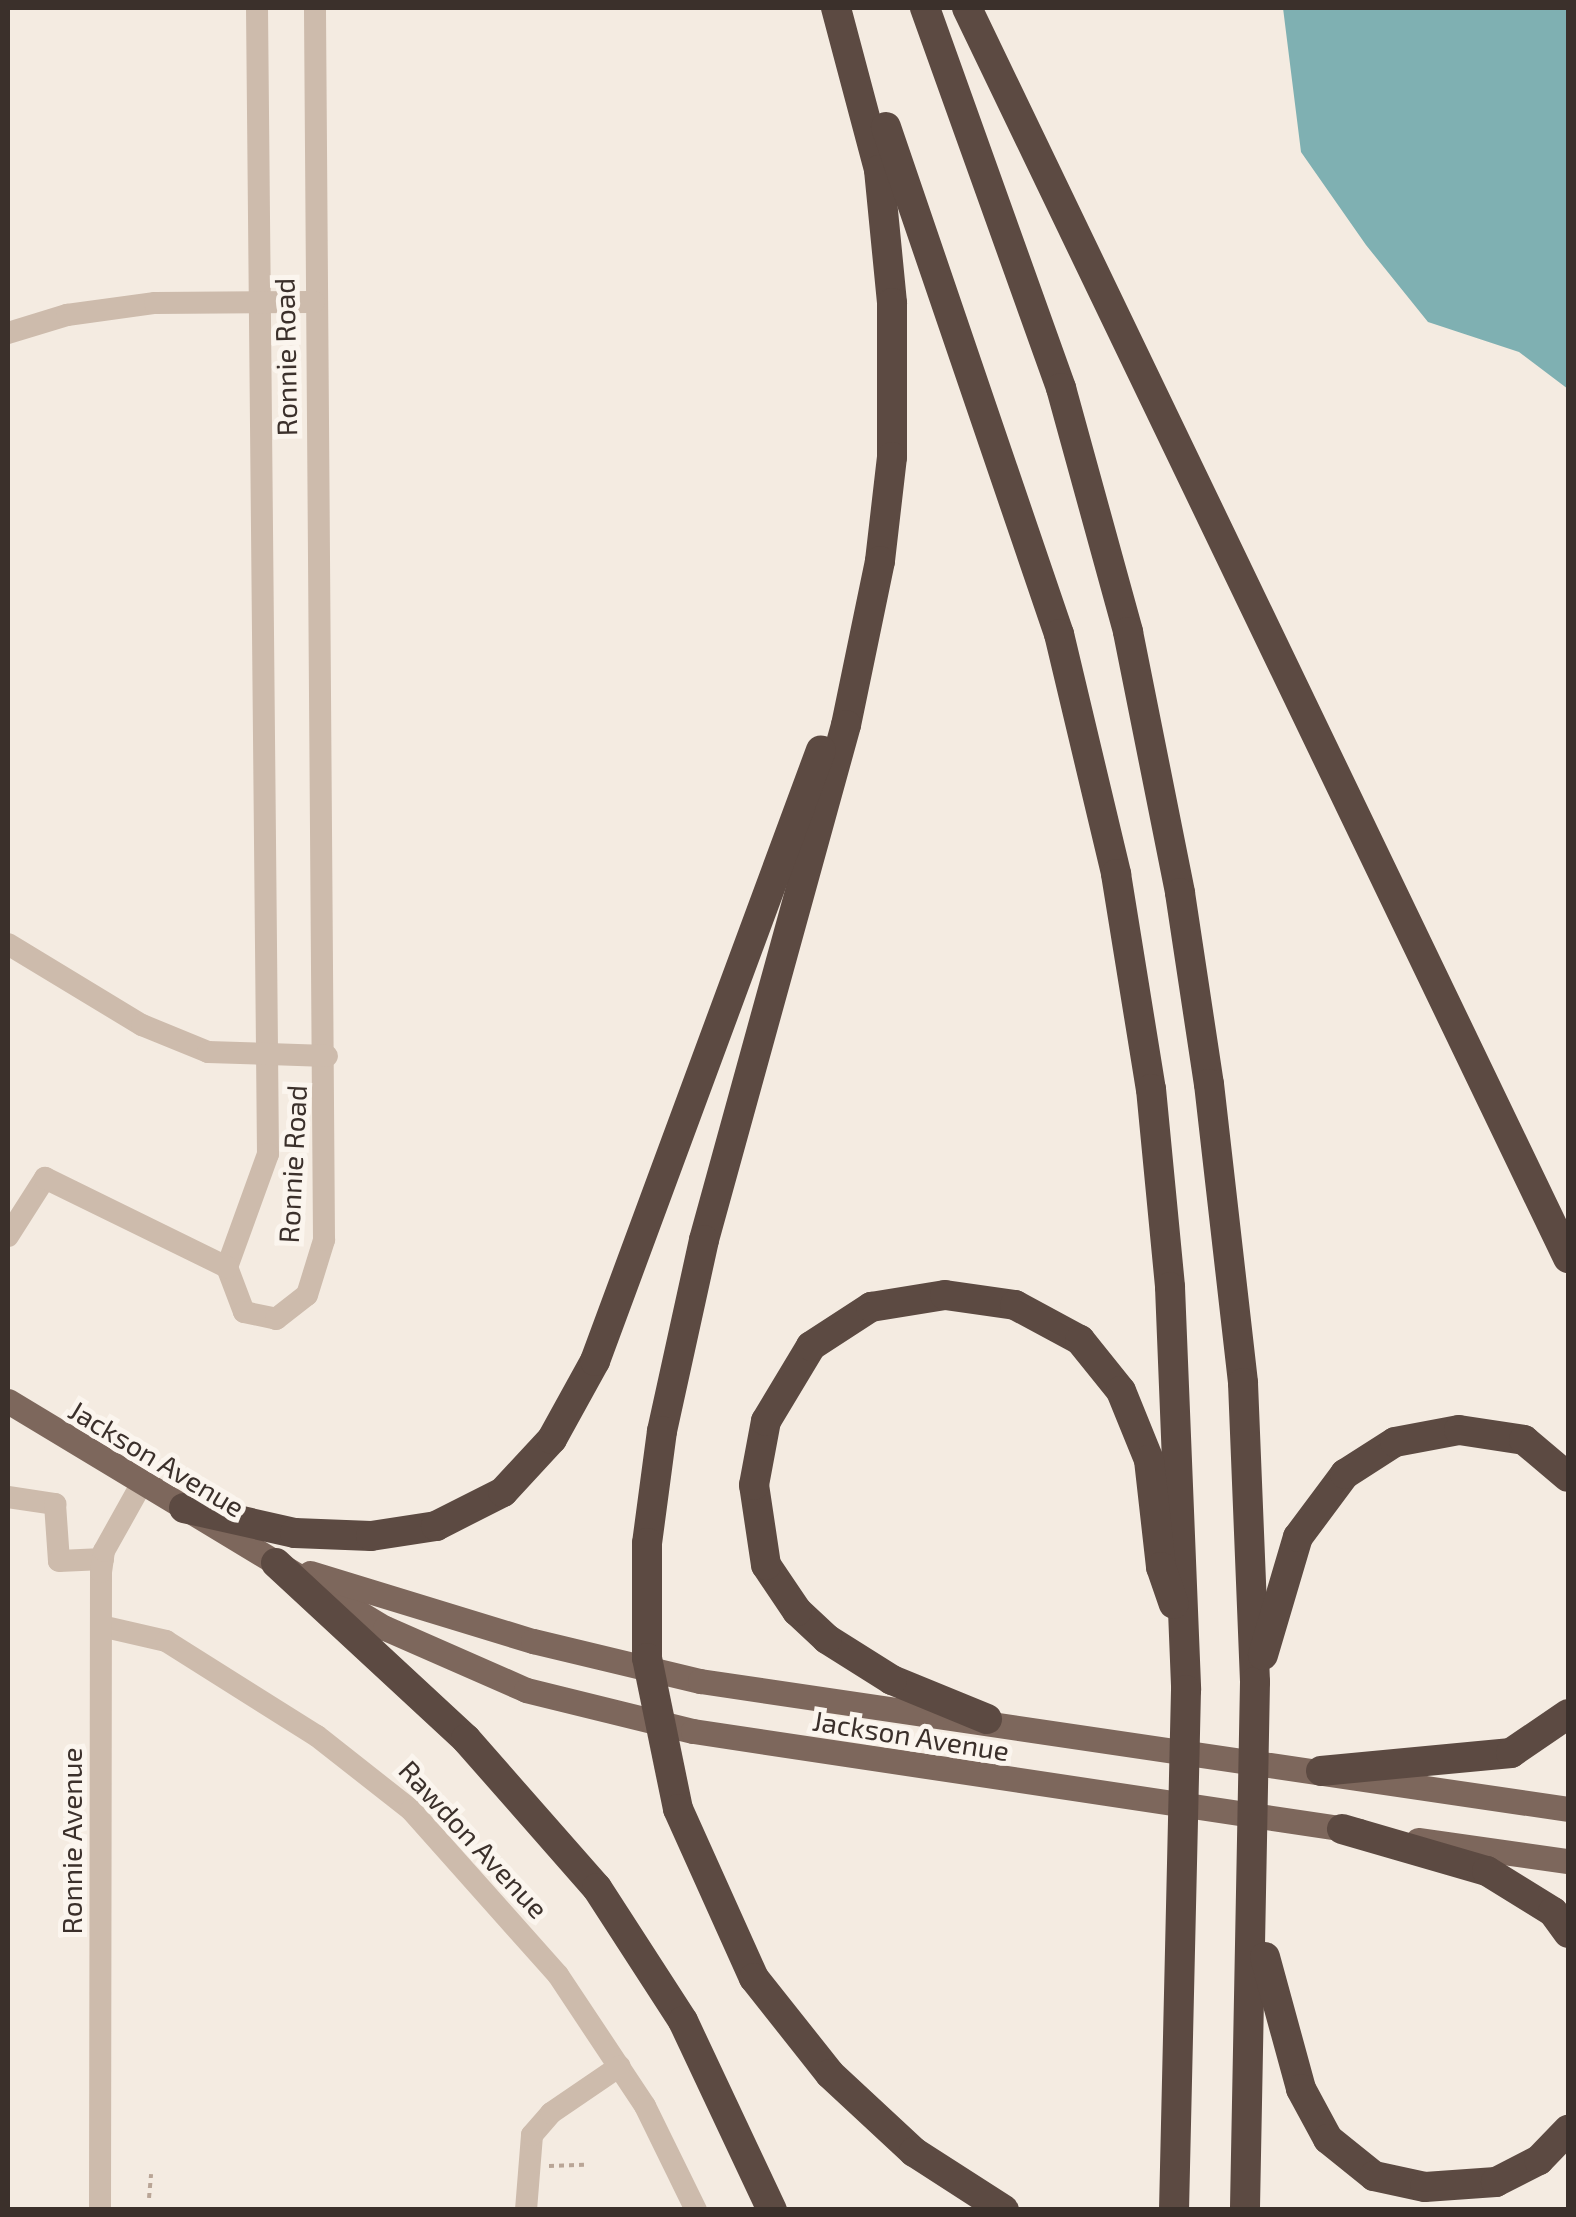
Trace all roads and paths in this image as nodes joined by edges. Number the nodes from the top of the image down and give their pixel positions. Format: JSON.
{"nodes":[{"id":1,"x":257,"y":8,"type":"edge"},
{"id":2,"x":315,"y":8,"type":"edge"},
{"id":3,"x":840,"y":8,"type":"edge"},
{"id":4,"x":925,"y":8,"type":"edge"},
{"id":5,"x":967,"y":8,"type":"edge"},
{"id":6,"x":256,"y":302,"type":"junction"},
{"id":7,"x":314,"y":302,"type":"junction"},
{"id":8,"x":8,"y":333,"type":"edge"},
{"id":9,"x":880,"y":561,"type":"junction"},
{"id":10,"x":8,"y":944,"type":"edge"},
{"id":11,"x":327,"y":1056,"type":"junction"},
{"id":12,"x":267,"y":1058,"type":"junction"},
{"id":13,"x":8,"y":1236,"type":"edge"},
{"id":14,"x":1568,"y":1258,"type":"edge"},
{"id":15,"x":227,"y":1267,"type":"junction"},
{"id":16,"x":8,"y":1401,"type":"edge"},
{"id":17,"x":1568,"y":1477,"type":"edge"},
{"id":18,"x":142,"y":1483,"type":"junction"},
{"id":19,"x":8,"y":1497,"type":"edge"},
{"id":20,"x":184,"y":1508,"type":"junction"},
{"id":21,"x":103,"y":1558,"type":"junction"},
{"id":22,"x":276,"y":1563,"type":"junction"},
{"id":23,"x":101,"y":1626,"type":"junction"},
{"id":24,"x":1184,"y":1631,"type":"junction"},
{"id":25,"x":1255,"y":1691,"type":"junction"},
{"id":26,"x":1568,"y":1714,"type":"edge"},
{"id":27,"x":987,"y":1718,"type":"junction"},
{"id":28,"x":1320,"y":1771,"type":"junction"},
{"id":29,"x":1568,"y":1809,"type":"edge"},
{"id":30,"x":1342,"y":1829,"type":"junction"},
{"id":31,"x":1568,"y":1861,"type":"edge"},
{"id":32,"x":1254,"y":1883,"type":"junction"},
{"id":33,"x":1568,"y":1933,"type":"edge"},
{"id":34,"x":620,"y":2066,"type":"junction"},
{"id":35,"x":1568,"y":2130,"type":"edge"},
{"id":36,"x":549,"y":2166,"type":"dead end"},
{"id":37,"x":584,"y":2166,"type":"dead end"},
{"id":38,"x":152,"y":2174,"type":"dead end"},
{"id":39,"x":149,"y":2198,"type":"dead end"},
{"id":40,"x":1174,"y":2205,"type":"edge"},
{"id":41,"x":1245,"y":2208,"type":"edge"},
{"id":42,"x":100,"y":2210,"type":"edge"},
{"id":43,"x":526,"y":2210,"type":"edge"},
{"id":44,"x":696,"y":2210,"type":"edge"},
{"id":45,"x":772,"y":2210,"type":"edge"},
{"id":46,"x":1004,"y":2210,"type":"edge"}],
"edges":[{"from":1,"to":6,"type":"street","name":"Ronnie Road"},
{"from":2,"to":7,"type":"street","name":"Ronnie Road"},
{"from":3,"to":9,"type":"highway"},
{"from":3,"to":24,"type":"highway"},
{"from":4,"to":25,"type":"highway"},
{"from":5,"to":14,"type":"highway"},
{"from":6,"to":7,"type":"street"},
{"from":6,"to":8,"type":"street"},
{"from":6,"to":12,"type":"street","name":"Ronnie Road"},
{"from":7,"to":11,"type":"street","name":"Ronnie Road"},
{"from":9,"to":20,"type":"highway"},
{"from":9,"to":46,"type":"highway"},
{"from":10,"to":12,"type":"street"},
{"from":11,"to":12,"type":"street"},
{"from":11,"to":15,"type":"street","name":"Ronnie Road"},
{"from":12,"to":15,"type":"street","name":"Ronnie Road"},
{"from":13,"to":15,"type":"street"},
{"from":16,"to":18,"type":"main road","name":"Jackson Avenue"},
{"from":17,"to":25,"type":"highway"},
{"from":18,"to":20,"type":"main road","name":"Jackson Avenue"},
{"from":18,"to":21,"type":"street","name":"Ronnie Avenue"},
{"from":19,"to":21,"type":"street"},
{"from":20,"to":22,"type":"main road","name":"Jackson Avenue"},
{"from":21,"to":23,"type":"street","name":"Ronnie Avenue"},
{"from":22,"to":27,"type":"main road","name":"Jackson Avenue"},
{"from":22,"to":30,"type":"main road","name":"Jackson Avenue"},
{"from":22,"to":45,"type":"highway"},
{"from":23,"to":34,"type":"street","name":"Rawdon Avenue"},
{"from":23,"to":42,"type":"street","name":"Ronnie Avenue"},
{"from":24,"to":27,"type":"highway"},
{"from":24,"to":40,"type":"highway"},
{"from":25,"to":32,"type":"highway"},
{"from":26,"to":28,"type":"highway"},
{"from":27,"to":28,"type":"main road","name":"Jackson Avenue"},
{"from":28,"to":29,"type":"main road","name":"Jackson Avenue"},
{"from":30,"to":31,"type":"main road","name":"Jackson Avenue"},
{"from":30,"to":33,"type":"highway"},
{"from":32,"to":35,"type":"highway"},
{"from":32,"to":41,"type":"highway"},
{"from":34,"to":43,"type":"street"},
{"from":34,"to":44,"type":"street","name":"Rawdon Avenue"},
{"from":36,"to":37,"type":"path"},
{"from":38,"to":39,"type":"path"}]}
